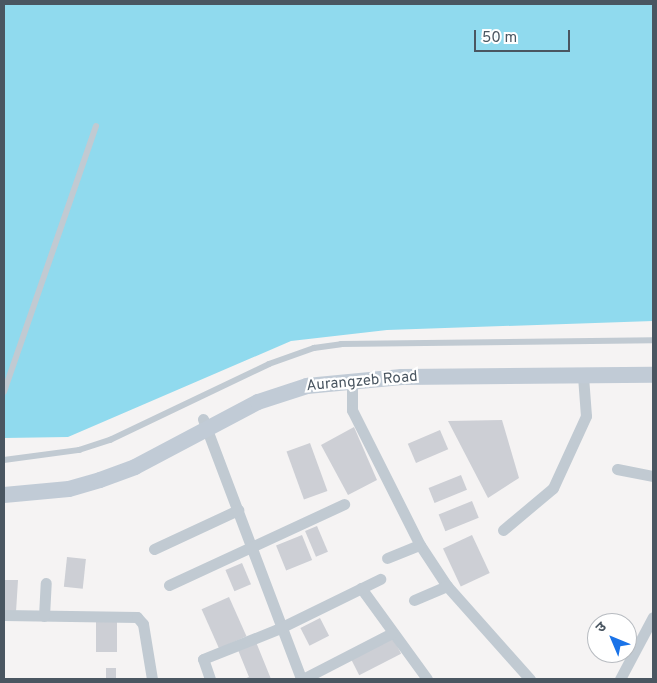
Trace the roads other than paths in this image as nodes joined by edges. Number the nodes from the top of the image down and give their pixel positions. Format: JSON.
{"nodes":[{"id":1,"x":96,"y":126,"type":"dead end"},
{"id":2,"x":653,"y":340,"type":"edge"},
{"id":3,"x":653,"y":366,"type":"edge"},
{"id":4,"x":653,"y":375,"type":"edge"},
{"id":5,"x":583,"y":376,"type":"junction"},
{"id":6,"x":352,"y":380,"type":"junction"},
{"id":7,"x":4,"y":392,"type":"edge"},
{"id":8,"x":205,"y":424,"type":"junction"},
{"id":9,"x":4,"y":460,"type":"edge"},
{"id":10,"x":617,"y":469,"type":"dead end"},
{"id":11,"x":653,"y":476,"type":"edge"},
{"id":12,"x":4,"y":484,"type":"edge"},
{"id":13,"x":4,"y":494,"type":"edge"},
{"id":14,"x":344,"y":504,"type":"dead end"},
{"id":15,"x":238,"y":510,"type":"junction"},
{"id":16,"x":503,"y":530,"type":"dead end"},
{"id":17,"x":420,"y":544,"type":"junction"},
{"id":18,"x":252,"y":546,"type":"junction"},
{"id":19,"x":154,"y":549,"type":"dead end"},
{"id":20,"x":386,"y":558,"type":"dead end"},
{"id":21,"x":380,"y":579,"type":"dead end"},
{"id":22,"x":46,"y":583,"type":"dead end"},
{"id":23,"x":169,"y":585,"type":"dead end"},
{"id":24,"x":447,"y":586,"type":"junction"},
{"id":25,"x":361,"y":588,"type":"junction"},
{"id":26,"x":414,"y":600,"type":"dead end"},
{"id":27,"x":4,"y":615,"type":"edge"},
{"id":28,"x":44,"y":616,"type":"junction"},
{"id":29,"x":653,"y":621,"type":"edge"},
{"id":30,"x":278,"y":629,"type":"junction"},
{"id":31,"x":392,"y":633,"type":"junction"},
{"id":32,"x":152,"y":679,"type":"edge"},
{"id":33,"x":210,"y":679,"type":"edge"},
{"id":34,"x":302,"y":679,"type":"edge"},
{"id":35,"x":427,"y":679,"type":"edge"},
{"id":36,"x":530,"y":679,"type":"edge"},
{"id":37,"x":620,"y":679,"type":"edge"}],
"edges":[{"from":1,"to":7,"type":"lane"},
{"from":2,"to":9,"type":"lane"},
{"from":3,"to":8,"type":"main road","name":"Aurangzeb Road"},
{"from":4,"to":5,"type":"main road","name":"Aurangzeb Road"},
{"from":5,"to":6,"type":"main road","name":"Aurangzeb Road"},
{"from":5,"to":16,"type":"street"},
{"from":6,"to":8,"type":"main road","name":"Aurangzeb Road"},
{"from":6,"to":17,"type":"street"},
{"from":8,"to":12,"type":"main road","name":"Aurangzeb Road"},
{"from":8,"to":13,"type":"main road","name":"Aurangzeb Road"},
{"from":8,"to":15,"type":"street"},
{"from":10,"to":11,"type":"street"},
{"from":14,"to":18,"type":"street"},
{"from":15,"to":18,"type":"street"},
{"from":15,"to":19,"type":"street"},
{"from":17,"to":20,"type":"street"},
{"from":17,"to":24,"type":"street"},
{"from":18,"to":23,"type":"street"},
{"from":18,"to":30,"type":"street"},
{"from":21,"to":25,"type":"street"},
{"from":22,"to":28,"type":"street"},
{"from":24,"to":26,"type":"street"},
{"from":24,"to":36,"type":"street"},
{"from":25,"to":30,"type":"street"},
{"from":25,"to":31,"type":"street"},
{"from":27,"to":28,"type":"street"},
{"from":28,"to":32,"type":"street"},
{"from":29,"to":37,"type":"street"},
{"from":30,"to":33,"type":"street"},
{"from":30,"to":34,"type":"street"},
{"from":31,"to":34,"type":"street"},
{"from":31,"to":35,"type":"street"}]}
